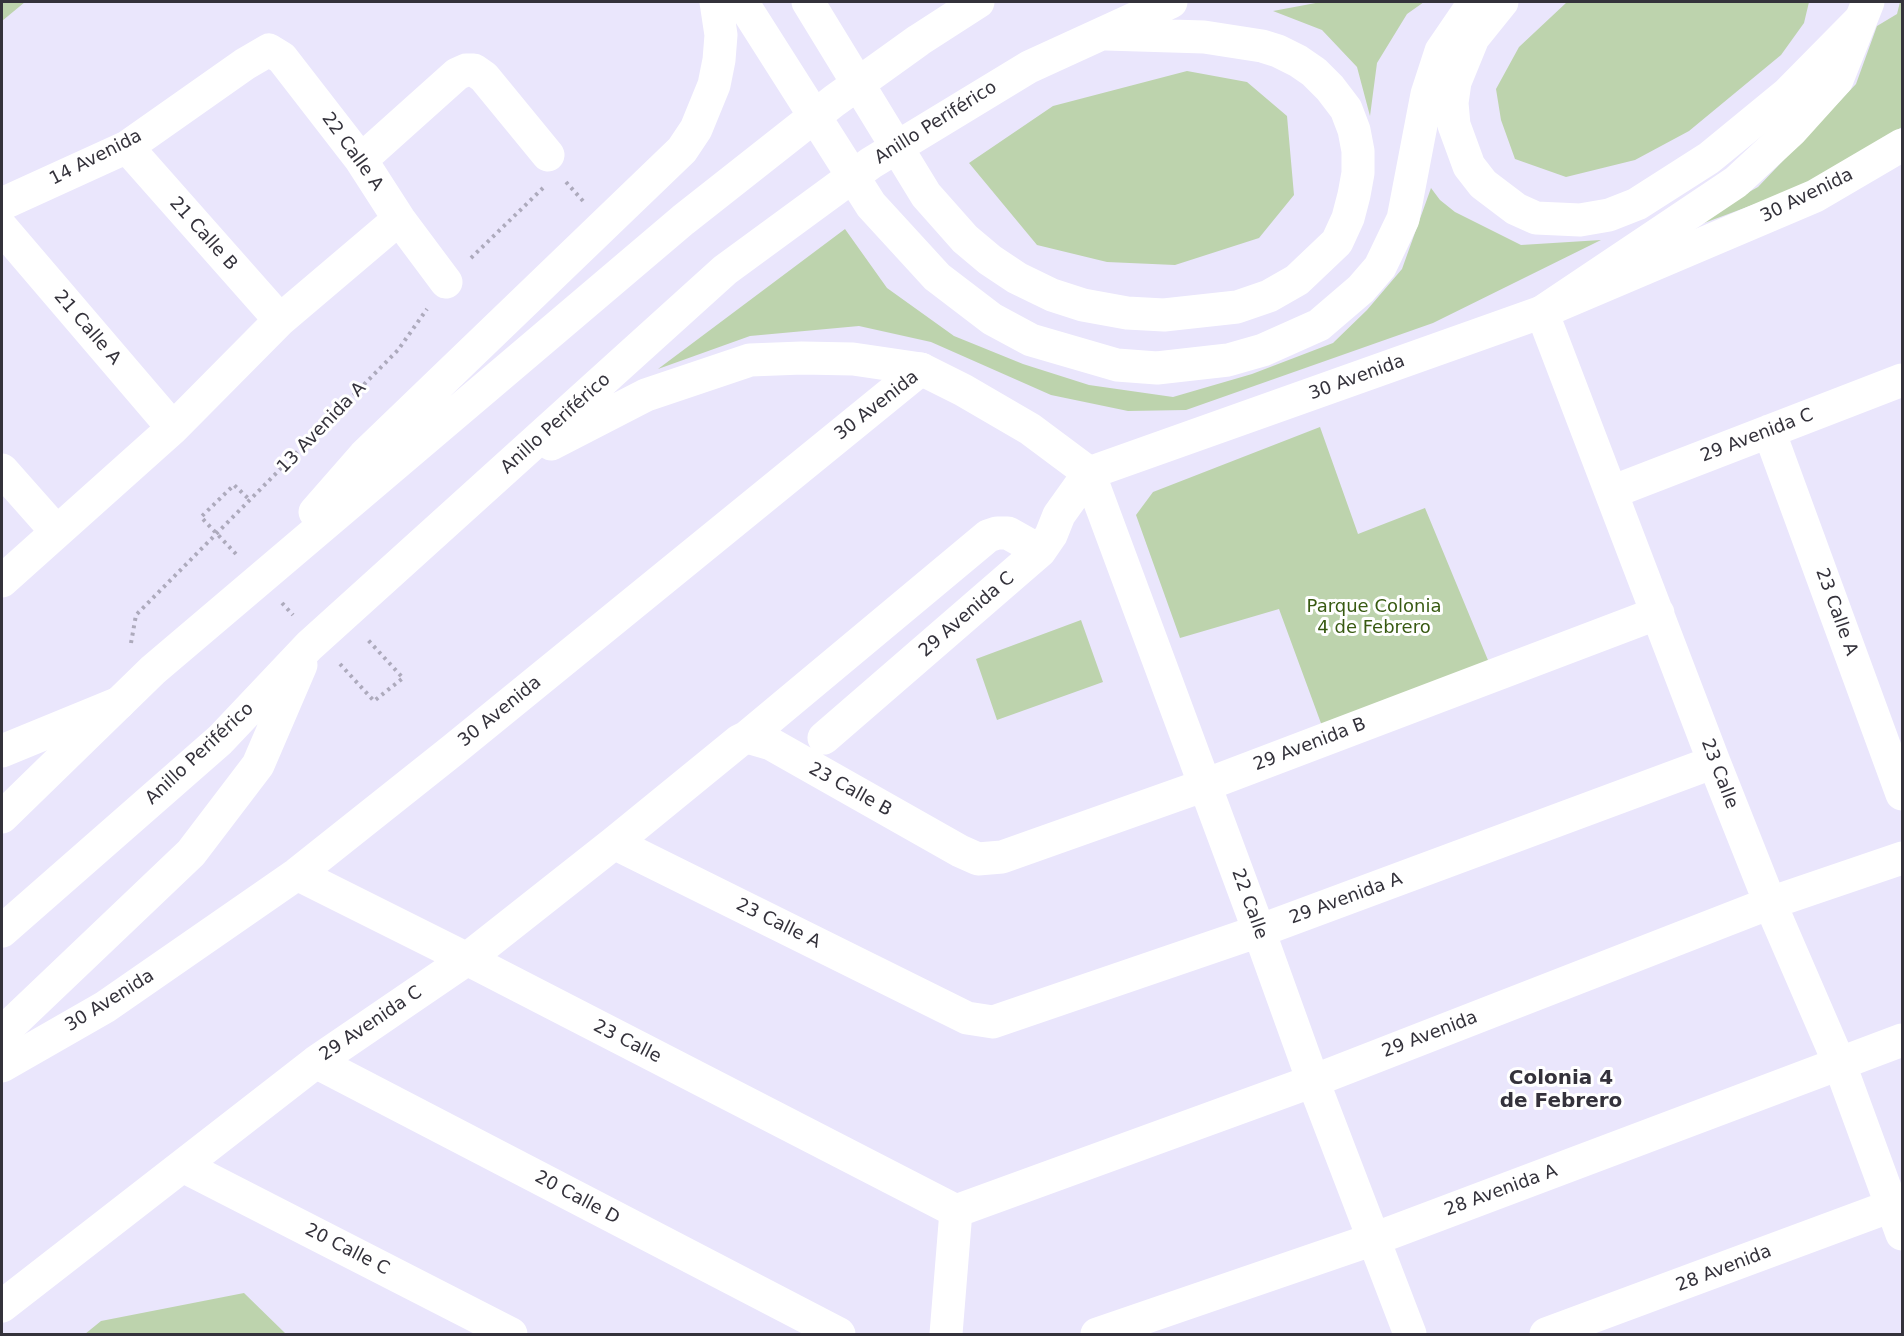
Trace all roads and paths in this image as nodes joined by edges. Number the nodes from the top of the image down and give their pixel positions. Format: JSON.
{"nodes":[{"id":1,"x":716,"y":2,"type":"edge"},
{"id":2,"x":742,"y":2,"type":"edge"},
{"id":3,"x":808,"y":2,"type":"edge"},
{"id":4,"x":978,"y":2,"type":"edge"},
{"id":5,"x":1171,"y":2,"type":"edge"},
{"id":6,"x":1478,"y":2,"type":"edge"},
{"id":7,"x":1502,"y":2,"type":"edge"},
{"id":8,"x":1864,"y":11,"type":"edge"},
{"id":9,"x":1099,"y":33,"type":"junction"},
{"id":10,"x":245,"y":64,"type":"joint"},
{"id":11,"x":1902,"y":145,"type":"edge"},
{"id":12,"x":127,"y":147,"type":"junction"},
{"id":13,"x":361,"y":160,"type":"junction"},
{"id":14,"x":557,"y":170,"type":"dead end"},
{"id":15,"x":544,"y":187,"type":"dead end"},
{"id":16,"x":2,"y":204,"type":"edge"},
{"id":17,"x":399,"y":219,"type":"junction"},
{"id":18,"x":2,"y":228,"type":"edge"},
{"id":19,"x":446,"y":282,"type":"junction"},
{"id":20,"x":1542,"y":312,"type":"junction"},
{"id":21,"x":280,"y":320,"type":"junction"},
{"id":22,"x":921,"y":369,"type":"junction"},
{"id":23,"x":1902,"y":380,"type":"edge"},
{"id":24,"x":172,"y":428,"type":"junction"},
{"id":25,"x":1769,"y":431,"type":"junction"},
{"id":26,"x":512,"y":464,"type":"junction"},
{"id":27,"x":2,"y":470,"type":"edge"},
{"id":28,"x":1089,"y":473,"type":"junction"},
{"id":29,"x":1612,"y":492,"type":"junction"},
{"id":30,"x":250,"y":500,"type":"junction"},
{"id":31,"x":56,"y":531,"type":"junction"},
{"id":32,"x":1041,"y":551,"type":"junction"},
{"id":33,"x":262,"y":578,"type":"junction"},
{"id":34,"x":2,"y":581,"type":"edge"},
{"id":35,"x":1658,"y":613,"type":"junction"},
{"id":36,"x":344,"y":615,"type":"junction"},
{"id":37,"x":313,"y":641,"type":"junction"},
{"id":38,"x":130,"y":648,"type":"dead end"},
{"id":39,"x":119,"y":703,"type":"junction"},
{"id":40,"x":824,"y":738,"type":"dead end"},
{"id":41,"x":743,"y":739,"type":"junction"},
{"id":42,"x":2,"y":752,"type":"edge"},
{"id":43,"x":1714,"y":762,"type":"junction"},
{"id":44,"x":1205,"y":785,"type":"junction"},
{"id":45,"x":1902,"y":794,"type":"edge"},
{"id":46,"x":2,"y":817,"type":"edge"},
{"id":47,"x":614,"y":843,"type":"junction"},
{"id":48,"x":960,"y":851,"type":"joint"},
{"id":49,"x":1902,"y":858,"type":"edge"},
{"id":50,"x":297,"y":874,"type":"junction"},
{"id":51,"x":1770,"y":903,"type":"junction"},
{"id":52,"x":2,"y":931,"type":"edge"},
{"id":53,"x":1259,"y":931,"type":"junction"},
{"id":54,"x":467,"y":959,"type":"junction"},
{"id":55,"x":942,"y":1006,"type":"joint"},
{"id":56,"x":2,"y":1033,"type":"edge"},
{"id":57,"x":1902,"y":1040,"type":"edge"},
{"id":58,"x":316,"y":1062,"type":"junction"},
{"id":59,"x":1840,"y":1065,"type":"junction"},
{"id":60,"x":2,"y":1066,"type":"edge"},
{"id":61,"x":1313,"y":1081,"type":"junction"},
{"id":62,"x":183,"y":1166,"type":"junction"},
{"id":63,"x":956,"y":1211,"type":"junction"},
{"id":64,"x":1899,"y":1214,"type":"edge"},
{"id":65,"x":1374,"y":1239,"type":"junction"},
{"id":66,"x":2,"y":1306,"type":"edge"},
{"id":67,"x":1597,"y":1326,"type":"edge"},
{"id":68,"x":512,"y":1335,"type":"edge"},
{"id":69,"x":839,"y":1335,"type":"edge"},
{"id":70,"x":946,"y":1335,"type":"edge"},
{"id":71,"x":1098,"y":1335,"type":"edge"},
{"id":72,"x":1410,"y":1335,"type":"edge"},
{"id":73,"x":1546,"y":1335,"type":"edge"}],
"edges":[{"from":1,"to":33,"type":"main road"},
{"from":2,"to":6,"type":"main road"},
{"from":3,"to":9,"type":"main road"},
{"from":4,"to":33,"type":"main road"},
{"from":5,"to":9,"type":"main road","name":"Anillo Periférico"},
{"from":7,"to":8,"type":"main road"},
{"from":8,"to":20,"type":"main road"},
{"from":9,"to":26,"type":"main road","name":"Anillo Periférico"},
{"from":10,"to":12,"type":"main road","name":"14 Avenida"},
{"from":10,"to":13,"type":"main road","name":"22 Calle A"},
{"from":11,"to":20,"type":"main road","name":"30 Avenida"},
{"from":12,"to":16,"type":"main road","name":"14 Avenida"},
{"from":12,"to":21,"type":"main road","name":"21 Calle B"},
{"from":13,"to":14,"type":"main road"},
{"from":13,"to":17,"type":"main road","name":"22 Calle A"},
{"from":15,"to":19,"type":"path","name":"13 Avenida A"},
{"from":17,"to":19,"type":"main road","name":"22 Calle A"},
{"from":17,"to":21,"type":"main road"},
{"from":18,"to":24,"type":"main road","name":"21 Calle A"},
{"from":19,"to":30,"type":"path","name":"13 Avenida A"},
{"from":20,"to":28,"type":"main road","name":"30 Avenida"},
{"from":20,"to":29,"type":"main road","name":"23 Calle"},
{"from":21,"to":24,"type":"main road"},
{"from":22,"to":26,"type":"main road"},
{"from":22,"to":28,"type":"main road","name":"30 Avenida"},
{"from":22,"to":50,"type":"main road","name":"30 Avenida"},
{"from":23,"to":25,"type":"main road","name":"29 Avenida C"},
{"from":24,"to":31,"type":"main road"},
{"from":25,"to":29,"type":"main road","name":"29 Avenida C"},
{"from":25,"to":45,"type":"main road","name":"23 Calle A"},
{"from":26,"to":36,"type":"main road","name":"Anillo Periférico"},
{"from":27,"to":31,"type":"main road"},
{"from":28,"to":32,"type":"main road","name":"29 Avenida C"},
{"from":28,"to":44,"type":"main road","name":"22 Calle"},
{"from":29,"to":35,"type":"main road","name":"23 Calle"},
{"from":30,"to":33,"type":"path"},
{"from":30,"to":38,"type":"path","name":"13 Avenida A"},
{"from":31,"to":34,"type":"main road"},
{"from":32,"to":40,"type":"main road","name":"29 Avenida C"},
{"from":32,"to":41,"type":"main road","name":"29 Avenida C"},
{"from":33,"to":37,"type":"path"},
{"from":33,"to":39,"type":"main road"},
{"from":35,"to":43,"type":"main road","name":"23 Calle"},
{"from":35,"to":44,"type":"main road","name":"29 Avenida B"},
{"from":36,"to":37,"type":"main road","name":"Anillo Periférico"},
{"from":36,"to":37,"type":"path"},
{"from":37,"to":52,"type":"main road","name":"Anillo Periférico"},
{"from":37,"to":56,"type":"main road"},
{"from":39,"to":42,"type":"main road"},
{"from":39,"to":46,"type":"main road"},
{"from":41,"to":47,"type":"main road","name":"29 Avenida C"},
{"from":41,"to":48,"type":"main road","name":"23 Calle B"},
{"from":43,"to":51,"type":"main road","name":"23 Calle"},
{"from":43,"to":53,"type":"main road","name":"29 Avenida A"},
{"from":44,"to":48,"type":"main road","name":"29 Avenida B"},
{"from":44,"to":53,"type":"main road","name":"22 Calle"},
{"from":47,"to":54,"type":"main road","name":"29 Avenida C"},
{"from":47,"to":55,"type":"main road","name":"23 Calle A"},
{"from":49,"to":51,"type":"main road","name":"29 Avenida"},
{"from":50,"to":54,"type":"main road","name":"23 Calle"},
{"from":50,"to":60,"type":"main road","name":"30 Avenida"},
{"from":51,"to":59,"type":"main road","name":"23 Calle"},
{"from":51,"to":61,"type":"main road","name":"29 Avenida"},
{"from":53,"to":55,"type":"main road","name":"29 Avenida A"},
{"from":53,"to":61,"type":"main road","name":"22 Calle"},
{"from":54,"to":58,"type":"main road","name":"29 Avenida C"},
{"from":54,"to":63,"type":"main road","name":"23 Calle"},
{"from":57,"to":59,"type":"main road","name":"28 Avenida A"},
{"from":58,"to":62,"type":"main road","name":"29 Avenida C"},
{"from":58,"to":69,"type":"main road","name":"20 Calle D"},
{"from":59,"to":64,"type":"main road","name":"23 Calle"},
{"from":59,"to":65,"type":"main road","name":"28 Avenida A"},
{"from":61,"to":63,"type":"main road","name":"29 Avenida"},
{"from":61,"to":65,"type":"main road","name":"22 Calle"},
{"from":62,"to":66,"type":"main road","name":"29 Avenida C"},
{"from":62,"to":68,"type":"main road","name":"20 Calle C"},
{"from":63,"to":70,"type":"main road"},
{"from":64,"to":67,"type":"main road","name":"28 Avenida"},
{"from":65,"to":71,"type":"main road","name":"28 Avenida A"},
{"from":65,"to":72,"type":"main road","name":"22 Calle"},
{"from":67,"to":73,"type":"main road","name":"28 Avenida"}]}
